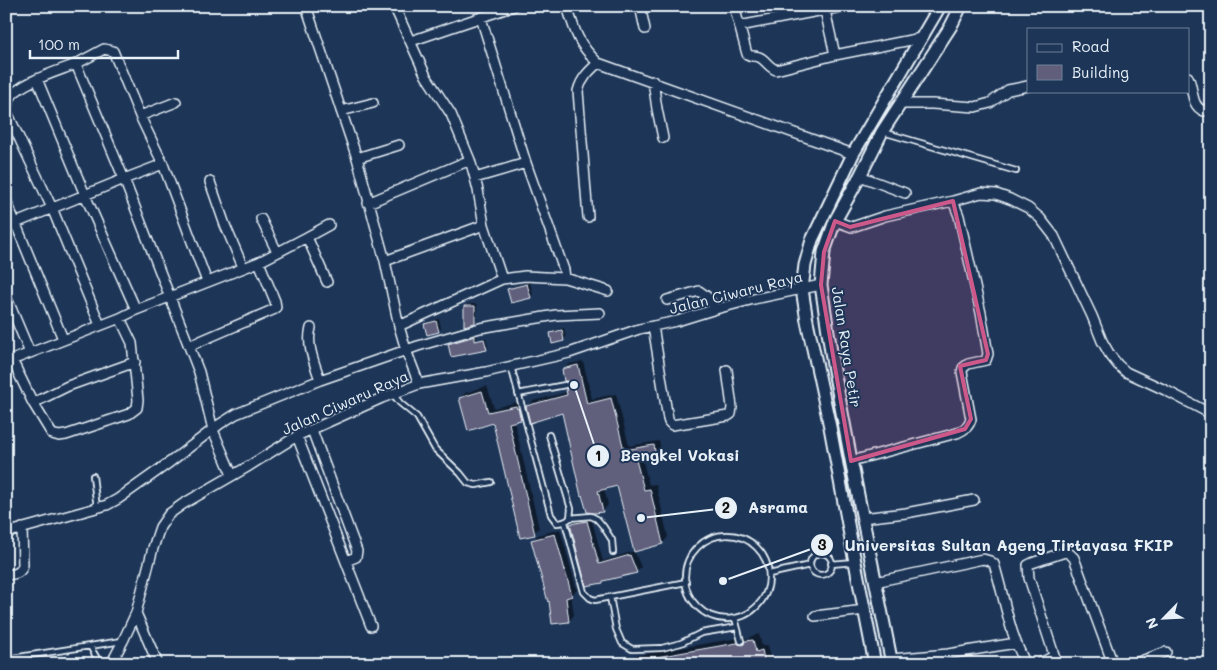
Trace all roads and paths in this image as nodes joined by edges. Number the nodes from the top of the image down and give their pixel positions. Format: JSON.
{"nodes":[{"id":1,"x":306,"y":6,"type":"edge"},
{"id":2,"x":394,"y":6,"type":"edge"},
{"id":3,"x":514,"y":6,"type":"edge"},
{"id":4,"x":567,"y":6,"type":"edge"},
{"id":5,"x":640,"y":6,"type":"edge"},
{"id":6,"x":734,"y":6,"type":"edge"},
{"id":7,"x":849,"y":6,"type":"edge"},
{"id":8,"x":940,"y":6,"type":"edge"},
{"id":9,"x":961,"y":6,"type":"edge"},
{"id":10,"x":824,"y":8,"type":"edge"},
{"id":11,"x":480,"y":18,"type":"junction"},
{"id":12,"x":739,"y":26,"type":"junction"},
{"id":13,"x":645,"y":29,"type":"dead end"},
{"id":14,"x":921,"y":38,"type":"junction"},
{"id":15,"x":411,"y":41,"type":"junction"},
{"id":16,"x":835,"y":55,"type":"junction"},
{"id":17,"x":598,"y":63,"type":"junction"},
{"id":18,"x":76,"y":64,"type":"junction"},
{"id":19,"x":37,"y":79,"type":"junction"},
{"id":20,"x":1190,"y":80,"type":"edge"},
{"id":21,"x":653,"y":81,"type":"junction"},
{"id":22,"x":1027,"y":86,"type":"edge"},
{"id":23,"x":176,"y":102,"type":"dead end"},
{"id":24,"x":373,"y":103,"type":"dead end"},
{"id":25,"x":900,"y":104,"type":"junction"},
{"id":26,"x":1211,"y":108,"type":"edge"},
{"id":27,"x":6,"y":109,"type":"edge"},
{"id":28,"x":341,"y":111,"type":"junction"},
{"id":29,"x":140,"y":116,"type":"junction"},
{"id":30,"x":882,"y":132,"type":"junction"},
{"id":31,"x":663,"y":138,"type":"dead end"},
{"id":32,"x":399,"y":145,"type":"dead end"},
{"id":33,"x":853,"y":154,"type":"junction"},
{"id":34,"x":357,"y":158,"type":"junction"},
{"id":35,"x":470,"y":160,"type":"junction"},
{"id":36,"x":526,"y":163,"type":"junction"},
{"id":37,"x":163,"y":164,"type":"junction"},
{"id":38,"x":1016,"y":171,"type":"dead end"},
{"id":39,"x":860,"y":176,"type":"junction"},
{"id":40,"x":475,"y":178,"type":"junction"},
{"id":41,"x":124,"y":179,"type":"junction"},
{"id":42,"x":210,"y":182,"type":"dead end"},
{"id":43,"x":905,"y":193,"type":"dead end"},
{"id":44,"x":85,"y":195,"type":"junction"},
{"id":45,"x":6,"y":200,"type":"edge"},
{"id":46,"x":368,"y":203,"type":"junction"},
{"id":47,"x":954,"y":203,"type":"junction"},
{"id":48,"x":52,"y":208,"type":"junction"},
{"id":49,"x":588,"y":217,"type":"dead end"},
{"id":50,"x":261,"y":219,"type":"dead end"},
{"id":51,"x":835,"y":221,"type":"junction"},
{"id":52,"x":16,"y":223,"type":"junction"},
{"id":53,"x":330,"y":225,"type":"dead end"},
{"id":54,"x":484,"y":225,"type":"junction"},
{"id":55,"x":6,"y":227,"type":"edge"},
{"id":56,"x":306,"y":237,"type":"junction"},
{"id":57,"x":277,"y":252,"type":"junction"},
{"id":58,"x":385,"y":261,"type":"junction"},
{"id":59,"x":259,"y":262,"type":"junction"},
{"id":60,"x":243,"y":267,"type":"junction"},
{"id":61,"x":565,"y":278,"type":"junction"},
{"id":62,"x":502,"y":280,"type":"junction"},
{"id":63,"x":207,"y":282,"type":"junction"},
{"id":64,"x":327,"y":282,"type":"dead end"},
{"id":65,"x":821,"y":285,"type":"junction"},
{"id":66,"x":802,"y":289,"type":"junction"},
{"id":67,"x":608,"y":291,"type":"dead end"},
{"id":68,"x":6,"y":296,"type":"edge"},
{"id":69,"x":170,"y":296,"type":"junction"},
{"id":70,"x":667,"y":300,"type":"dead end"},
{"id":71,"x":716,"y":309,"type":"junction"},
{"id":72,"x":136,"y":310,"type":"junction"},
{"id":73,"x":600,"y":313,"type":"dead end"},
{"id":74,"x":120,"y":318,"type":"junction"},
{"id":75,"x":100,"y":325,"type":"junction"},
{"id":76,"x":399,"y":326,"type":"junction"},
{"id":77,"x":653,"y":326,"type":"junction"},
{"id":78,"x":311,"y":328,"type":"dead end"},
{"id":79,"x":64,"y":339,"type":"junction"},
{"id":80,"x":189,"y":346,"type":"junction"},
{"id":81,"x":406,"y":350,"type":"junction"},
{"id":82,"x":30,"y":353,"type":"junction"},
{"id":83,"x":9,"y":361,"type":"edge"},
{"id":84,"x":135,"y":362,"type":"junction"},
{"id":85,"x":511,"y":366,"type":"junction"},
{"id":86,"x":727,"y":370,"type":"dead end"},
{"id":87,"x":320,"y":380,"type":"junction"},
{"id":88,"x":419,"y":384,"type":"junction"},
{"id":89,"x":565,"y":385,"type":"dead end"},
{"id":90,"x":393,"y":394,"type":"junction"},
{"id":91,"x":518,"y":394,"type":"junction"},
{"id":92,"x":34,"y":403,"type":"junction"},
{"id":93,"x":1211,"y":414,"type":"edge"},
{"id":94,"x":213,"y":430,"type":"junction"},
{"id":95,"x":312,"y":430,"type":"junction"},
{"id":96,"x":549,"y":435,"type":"dead end"},
{"id":97,"x":297,"y":436,"type":"junction"},
{"id":98,"x":320,"y":453,"type":"junction"},
{"id":99,"x":306,"y":458,"type":"junction"},
{"id":100,"x":851,"y":461,"type":"junction"},
{"id":101,"x":232,"y":475,"type":"junction"},
{"id":102,"x":93,"y":476,"type":"dead end"},
{"id":103,"x":491,"y":482,"type":"dead end"},
{"id":104,"x":974,"y":500,"type":"dead end"},
{"id":105,"x":97,"y":508,"type":"junction"},
{"id":106,"x":570,"y":518,"type":"junction"},
{"id":107,"x":862,"y":518,"type":"junction"},
{"id":108,"x":565,"y":522,"type":"junction"},
{"id":109,"x":22,"y":528,"type":"junction"},
{"id":110,"x":6,"y":533,"type":"edge"},
{"id":111,"x":613,"y":552,"type":"dead end"},
{"id":112,"x":346,"y":561,"type":"junction"},
{"id":113,"x":855,"y":562,"type":"junction"},
{"id":114,"x":831,"y":564,"type":"junction"},
{"id":115,"x":810,"y":565,"type":"junction"},
{"id":116,"x":769,"y":574,"type":"junction"},
{"id":117,"x":6,"y":575,"type":"edge"},
{"id":118,"x":686,"y":582,"type":"junction"},
{"id":119,"x":875,"y":582,"type":"junction"},
{"id":120,"x":610,"y":597,"type":"junction"},
{"id":121,"x":864,"y":610,"type":"junction"},
{"id":122,"x":136,"y":613,"type":"junction"},
{"id":123,"x":815,"y":616,"type":"dead end"},
{"id":124,"x":735,"y":618,"type":"junction"},
{"id":125,"x":371,"y":626,"type":"dead end"},
{"id":126,"x":737,"y":627,"type":"junction"},
{"id":127,"x":123,"y":641,"type":"junction"},
{"id":128,"x":741,"y":641,"type":"dead end"},
{"id":129,"x":1016,"y":643,"type":"junction"},
{"id":130,"x":90,"y":646,"type":"junction"},
{"id":131,"x":1166,"y":652,"type":"dead end"},
{"id":132,"x":6,"y":659,"type":"edge"},
{"id":133,"x":1055,"y":660,"type":"edge"},
{"id":134,"x":892,"y":662,"type":"edge"},
{"id":135,"x":100,"y":664,"type":"edge"},
{"id":136,"x":111,"y":664,"type":"edge"},
{"id":137,"x":158,"y":664,"type":"edge"},
{"id":138,"x":875,"y":664,"type":"edge"},
{"id":139,"x":1026,"y":664,"type":"edge"},
{"id":140,"x":1039,"y":664,"type":"edge"},
{"id":141,"x":1113,"y":664,"type":"edge"},
{"id":142,"x":1133,"y":664,"type":"edge"}],
"edges":[{"from":1,"to":28,"type":"street"},
{"from":2,"to":15,"type":"street"},
{"from":3,"to":11,"type":"street"},
{"from":4,"to":17,"type":"street"},
{"from":5,"to":13,"type":"street"},
{"from":6,"to":12,"type":"street"},
{"from":7,"to":10,"type":"street"},
{"from":8,"to":14,"type":"main road","name":"Jalan Raya Petir"},
{"from":9,"to":25,"type":"main road","name":"Jalan Raya Petir"},
{"from":10,"to":12,"type":"street"},
{"from":10,"to":16,"type":"street"},
{"from":11,"to":15,"type":"street"},
{"from":11,"to":36,"type":"street"},
{"from":12,"to":16,"type":"street"},
{"from":14,"to":16,"type":"street"},
{"from":14,"to":33,"type":"main road","name":"Jalan Raya Petir"},
{"from":15,"to":35,"type":"street"},
{"from":17,"to":21,"type":"street"},
{"from":17,"to":49,"type":"street"},
{"from":18,"to":19,"type":"street"},
{"from":18,"to":29,"type":"street"},
{"from":18,"to":41,"type":"street"},
{"from":19,"to":27,"type":"street"},
{"from":19,"to":44,"type":"street"},
{"from":20,"to":26,"type":"street"},
{"from":21,"to":31,"type":"street"},
{"from":21,"to":33,"type":"street"},
{"from":22,"to":25,"type":"street"},
{"from":23,"to":29,"type":"street"},
{"from":24,"to":28,"type":"street"},
{"from":25,"to":30,"type":"main road","name":"Jalan Raya Petir"},
{"from":27,"to":48,"type":"street"},
{"from":28,"to":34,"type":"street"},
{"from":29,"to":37,"type":"street"},
{"from":30,"to":38,"type":"lane"},
{"from":30,"to":39,"type":"main road","name":"Jalan Raya Petir"},
{"from":32,"to":34,"type":"street"},
{"from":33,"to":66,"type":"main road","name":"Jalan Raya Petir"},
{"from":34,"to":46,"type":"street"},
{"from":35,"to":40,"type":"street"},
{"from":35,"to":46,"type":"street"},
{"from":36,"to":40,"type":"street"},
{"from":36,"to":61,"type":"street"},
{"from":37,"to":41,"type":"street"},
{"from":37,"to":63,"type":"street"},
{"from":39,"to":43,"type":"street"},
{"from":39,"to":51,"type":"main road","name":"Jalan Raya Petir"},
{"from":40,"to":54,"type":"street"},
{"from":41,"to":44,"type":"street"},
{"from":41,"to":69,"type":"street"},
{"from":42,"to":60,"type":"street"},
{"from":44,"to":48,"type":"street"},
{"from":44,"to":72,"type":"street"},
{"from":45,"to":52,"type":"street"},
{"from":46,"to":58,"type":"street"},
{"from":47,"to":51,"type":"street"},
{"from":47,"to":93,"type":"street"},
{"from":47,"to":100,"type":"street"},
{"from":48,"to":52,"type":"street"},
{"from":48,"to":75,"type":"street"},
{"from":50,"to":57,"type":"street"},
{"from":51,"to":65,"type":"main road","name":"Jalan Raya Petir"},
{"from":52,"to":55,"type":"street"},
{"from":52,"to":79,"type":"street"},
{"from":53,"to":56,"type":"street"},
{"from":54,"to":58,"type":"street"},
{"from":54,"to":62,"type":"street"},
{"from":56,"to":57,"type":"street"},
{"from":56,"to":64,"type":"street"},
{"from":57,"to":59,"type":"street"},
{"from":58,"to":76,"type":"street"},
{"from":59,"to":60,"type":"street"},
{"from":59,"to":80,"type":"street"},
{"from":60,"to":63,"type":"street"},
{"from":61,"to":62,"type":"street"},
{"from":61,"to":67,"type":"street"},
{"from":62,"to":76,"type":"street"},
{"from":63,"to":69,"type":"street"},
{"from":65,"to":66,"type":"street","name":"Jalan Ciwaru Raya"},
{"from":65,"to":100,"type":"main road","name":"Jalan Raya Petir"},
{"from":66,"to":71,"type":"street","name":"Jalan Ciwaru Raya"},
{"from":66,"to":113,"type":"main road","name":"Jalan Raya Petir"},
{"from":68,"to":82,"type":"street"},
{"from":69,"to":72,"type":"street"},
{"from":69,"to":80,"type":"street"},
{"from":70,"to":71,"type":"street"},
{"from":71,"to":77,"type":"street","name":"Jalan Ciwaru Raya"},
{"from":72,"to":74,"type":"street"},
{"from":73,"to":81,"type":"street"},
{"from":74,"to":75,"type":"street"},
{"from":74,"to":84,"type":"street"},
{"from":75,"to":79,"type":"street"},
{"from":76,"to":81,"type":"street"},
{"from":77,"to":85,"type":"street","name":"Jalan Ciwaru Raya"},
{"from":77,"to":86,"type":"street"},
{"from":78,"to":87,"type":"street"},
{"from":79,"to":82,"type":"street"},
{"from":80,"to":94,"type":"street"},
{"from":81,"to":87,"type":"street"},
{"from":81,"to":88,"type":"street"},
{"from":82,"to":83,"type":"street"},
{"from":83,"to":92,"type":"street"},
{"from":84,"to":92,"type":"street"},
{"from":84,"to":92,"type":"street"},
{"from":85,"to":88,"type":"street","name":"Jalan Ciwaru Raya"},
{"from":85,"to":91,"type":"lane"},
{"from":87,"to":94,"type":"street"},
{"from":88,"to":90,"type":"street","name":"Jalan Ciwaru Raya"},
{"from":89,"to":91,"type":"lane"},
{"from":90,"to":95,"type":"street","name":"Jalan Ciwaru Raya"},
{"from":90,"to":103,"type":"lane"},
{"from":91,"to":108,"type":"lane"},
{"from":94,"to":101,"type":"street"},
{"from":94,"to":105,"type":"street"},
{"from":95,"to":97,"type":"street","name":"Jalan Ciwaru Raya"},
{"from":95,"to":98,"type":"street"},
{"from":96,"to":106,"type":"lane"},
{"from":97,"to":99,"type":"street"},
{"from":97,"to":101,"type":"street","name":"Jalan Ciwaru Raya"},
{"from":98,"to":99,"type":"street"},
{"from":98,"to":112,"type":"street"},
{"from":99,"to":112,"type":"street"},
{"from":100,"to":107,"type":"main road","name":"Jalan Raya Petir"},
{"from":101,"to":122,"type":"street","name":"Jalan Ciwaru Raya"},
{"from":102,"to":105,"type":"lane"},
{"from":104,"to":107,"type":"street"},
{"from":105,"to":109,"type":"street"},
{"from":106,"to":108,"type":"lane"},
{"from":106,"to":111,"type":"lane"},
{"from":107,"to":119,"type":"main road","name":"Jalan Raya Petir"},
{"from":108,"to":120,"type":"lane"},
{"from":109,"to":110,"type":"street"},
{"from":109,"to":117,"type":"street"},
{"from":112,"to":125,"type":"street"},
{"from":113,"to":114,"type":"lane"},
{"from":113,"to":121,"type":"main road","name":"Jalan Raya Petir"},
{"from":114,"to":115,"type":"lane"},
{"from":114,"to":115,"type":"lane"},
{"from":115,"to":116,"type":"lane"},
{"from":116,"to":118,"type":"lane"},
{"from":116,"to":124,"type":"lane"},
{"from":118,"to":120,"type":"lane"},
{"from":118,"to":124,"type":"lane"},
{"from":119,"to":129,"type":"street"},
{"from":119,"to":134,"type":"main road","name":"Jalan Raya Petir"},
{"from":120,"to":126,"type":"lane"},
{"from":121,"to":123,"type":"street"},
{"from":121,"to":138,"type":"main road","name":"Jalan Raya Petir"},
{"from":122,"to":127,"type":"street","name":"Jalan Ciwaru Raya"},
{"from":122,"to":137,"type":"street"},
{"from":124,"to":126,"type":"lane"},
{"from":126,"to":128,"type":"lane"},
{"from":127,"to":130,"type":"lane"},
{"from":127,"to":136,"type":"street","name":"Jalan Ciwaru Raya"},
{"from":129,"to":134,"type":"street"},
{"from":129,"to":139,"type":"street"},
{"from":130,"to":132,"type":"lane"},
{"from":130,"to":135,"type":"lane"},
{"from":131,"to":142,"type":"street"},
{"from":133,"to":140,"type":"street"},
{"from":133,"to":141,"type":"street"}]}
